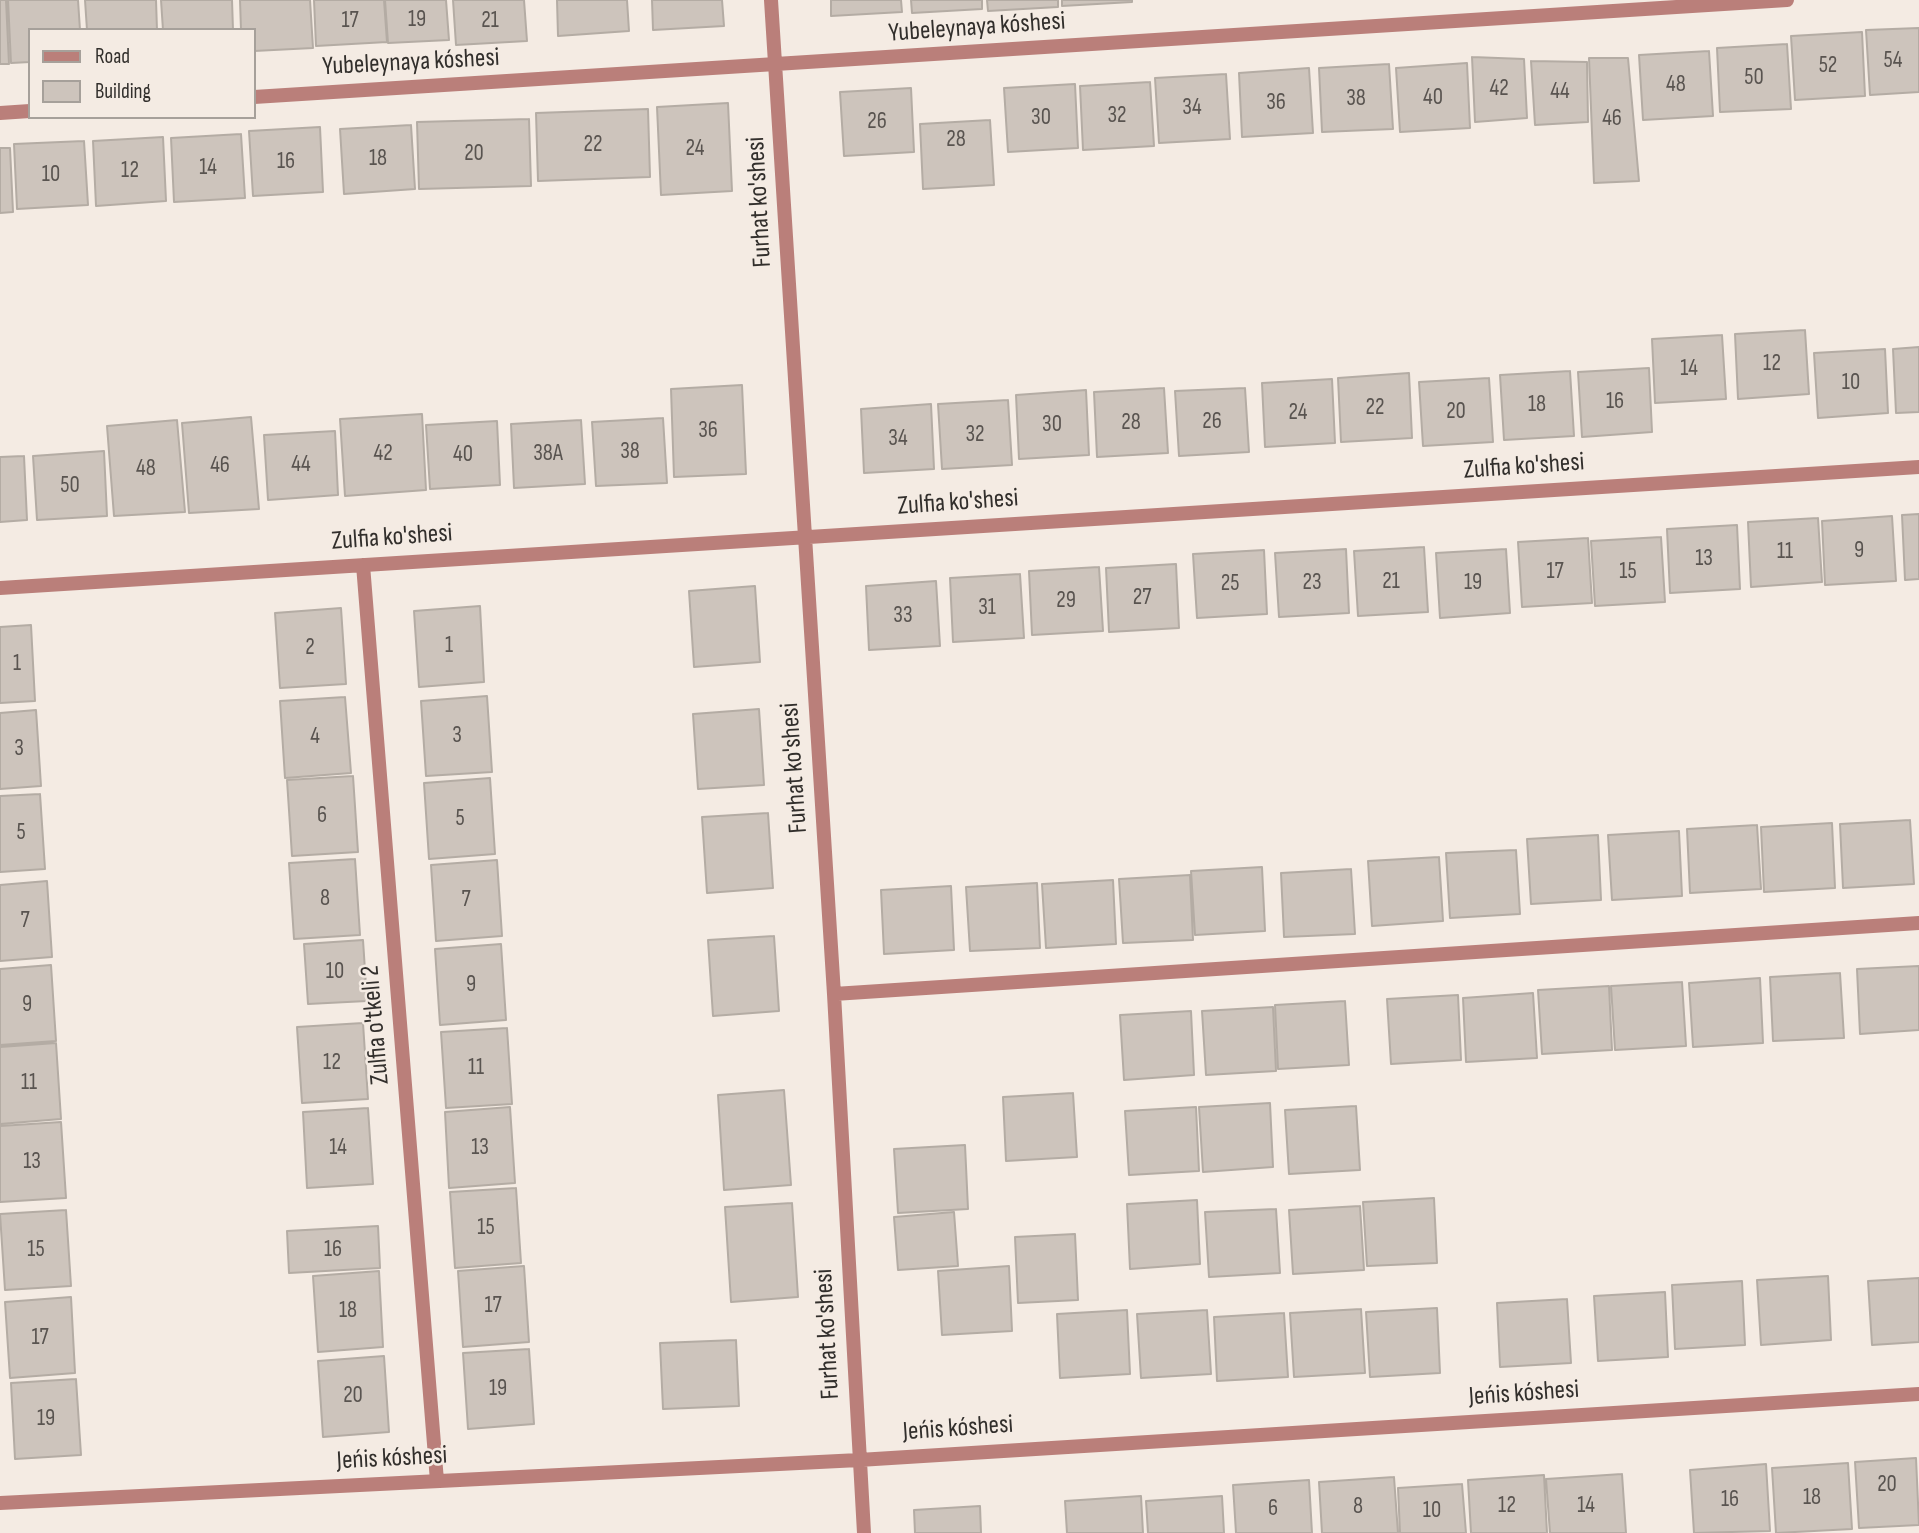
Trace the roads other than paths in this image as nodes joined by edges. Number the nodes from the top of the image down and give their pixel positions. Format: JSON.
{"nodes":[{"id":1,"x":771,"y":0,"type":"edge"},
{"id":2,"x":1787,"y":0,"type":"edge"},
{"id":3,"x":1650,"y":4,"type":"edge"},
{"id":4,"x":776,"y":66,"type":"junction"},
{"id":5,"x":256,"y":97,"type":"edge"},
{"id":6,"x":28,"y":111,"type":"edge"},
{"id":7,"x":0,"y":113,"type":"edge"},
{"id":8,"x":1919,"y":467,"type":"edge"},
{"id":9,"x":804,"y":537,"type":"junction"},
{"id":10,"x":363,"y":565,"type":"junction"},
{"id":11,"x":0,"y":588,"type":"edge"},
{"id":12,"x":1919,"y":923,"type":"edge"},
{"id":13,"x":834,"y":994,"type":"junction"},
{"id":14,"x":1919,"y":1394,"type":"edge"},
{"id":15,"x":859,"y":1460,"type":"junction"},
{"id":16,"x":437,"y":1481,"type":"junction"},
{"id":17,"x":0,"y":1503,"type":"edge"},
{"id":18,"x":863,"y":1533,"type":"edge"}],
"edges":[{"from":1,"to":4,"type":"street","name":"Furhat ko'shesi"},
{"from":2,"to":3,"type":"street","name":"Yubeleynaya kóshesi"},
{"from":3,"to":4,"type":"street","name":"Yubeleynaya kóshesi"},
{"from":4,"to":5,"type":"street","name":"Yubeleynaya kóshesi"},
{"from":4,"to":9,"type":"street","name":"Furhat ko'shesi"},
{"from":6,"to":7,"type":"street"},
{"from":8,"to":9,"type":"street","name":"Zulfia ko'shesi"},
{"from":9,"to":10,"type":"street","name":"Zulfia ko'shesi"},
{"from":9,"to":13,"type":"street","name":"Furhat ko'shesi"},
{"from":10,"to":11,"type":"street","name":"Zulfia ko'shesi"},
{"from":10,"to":16,"type":"street","name":"Zulfia o'tkeli 2"},
{"from":12,"to":13,"type":"street"},
{"from":13,"to":15,"type":"street","name":"Furhat ko'shesi"},
{"from":14,"to":15,"type":"street","name":"Jeńis kóshesi"},
{"from":15,"to":16,"type":"street","name":"Jeńis kóshesi"},
{"from":15,"to":18,"type":"street","name":"Furhat ko'shesi"},
{"from":16,"to":17,"type":"street","name":"Jeńis kóshesi"}]}
